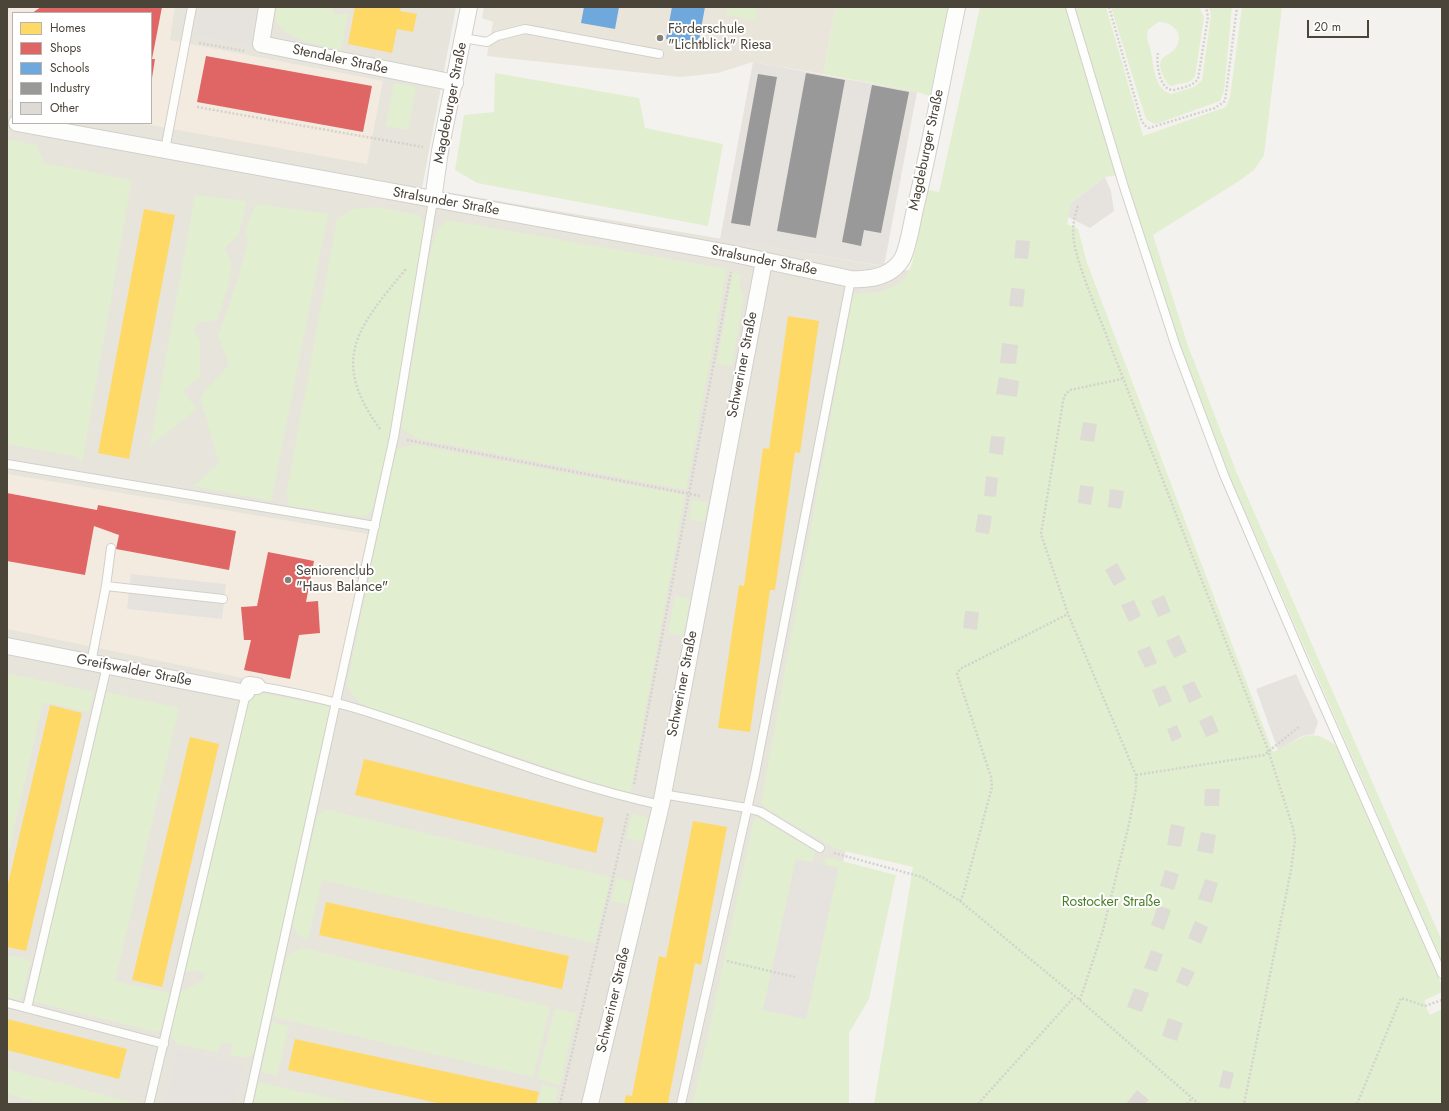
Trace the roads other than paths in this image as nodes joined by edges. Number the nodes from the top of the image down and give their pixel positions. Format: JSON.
{"nodes":[{"id":1,"x":192,"y":7,"type":"edge"},
{"id":2,"x":267,"y":7,"type":"edge"},
{"id":3,"x":469,"y":7,"type":"edge"},
{"id":4,"x":957,"y":7,"type":"edge"},
{"id":5,"x":1070,"y":7,"type":"edge"},
{"id":6,"x":464,"y":38,"type":"junction"},
{"id":7,"x":659,"y":54,"type":"dead end"},
{"id":8,"x":455,"y":83,"type":"junction"},
{"id":9,"x":22,"y":124,"type":"edge"},
{"id":10,"x":165,"y":150,"type":"junction"},
{"id":11,"x":433,"y":200,"type":"junction"},
{"id":12,"x":764,"y":261,"type":"junction"},
{"id":13,"x":874,"y":278,"type":"joint"},
{"id":14,"x":851,"y":279,"type":"junction"},
{"id":15,"x":7,"y":464,"type":"edge"},
{"id":16,"x":375,"y":526,"type":"junction"},
{"id":17,"x":111,"y":548,"type":"dead end"},
{"id":18,"x":106,"y":586,"type":"junction"},
{"id":19,"x":223,"y":599,"type":"dead end"},
{"id":20,"x":7,"y":646,"type":"edge"},
{"id":21,"x":91,"y":663,"type":"junction"},
{"id":22,"x":107,"y":666,"type":"junction"},
{"id":23,"x":252,"y":689,"type":"junction"},
{"id":24,"x":336,"y":703,"type":"junction"},
{"id":25,"x":661,"y":800,"type":"junction"},
{"id":26,"x":747,"y":808,"type":"junction"},
{"id":27,"x":820,"y":848,"type":"road end"},
{"id":28,"x":1442,"y":974,"type":"edge"},
{"id":29,"x":7,"y":1003,"type":"edge"},
{"id":30,"x":27,"y":1008,"type":"junction"},
{"id":31,"x":164,"y":1044,"type":"junction"},
{"id":32,"x":149,"y":1104,"type":"edge"},
{"id":33,"x":248,"y":1104,"type":"edge"},
{"id":34,"x":590,"y":1104,"type":"edge"},
{"id":35,"x":681,"y":1104,"type":"edge"}],
"edges":[{"from":1,"to":10,"type":"lane"},
{"from":2,"to":8,"type":"street","name":"Stendaler Straße"},
{"from":3,"to":6,"type":"street","name":"Magdeburger Straße"},
{"from":4,"to":13,"type":"street","name":"Magdeburger Straße"},
{"from":5,"to":28,"type":"lane"},
{"from":6,"to":7,"type":"lane"},
{"from":6,"to":8,"type":"street","name":"Magdeburger Straße"},
{"from":8,"to":11,"type":"street","name":"Magdeburger Straße"},
{"from":9,"to":10,"type":"street","name":"Stralsunder Straße"},
{"from":10,"to":11,"type":"street","name":"Stralsunder Straße"},
{"from":11,"to":12,"type":"street","name":"Stralsunder Straße"},
{"from":11,"to":16,"type":"lane"},
{"from":12,"to":14,"type":"street","name":"Stralsunder Straße"},
{"from":12,"to":25,"type":"street","name":"Schweriner Straße"},
{"from":13,"to":14,"type":"street","name":"Stralsunder Straße"},
{"from":14,"to":26,"type":"lane"},
{"from":15,"to":16,"type":"lane"},
{"from":16,"to":24,"type":"lane"},
{"from":17,"to":18,"type":"lane"},
{"from":18,"to":19,"type":"lane"},
{"from":18,"to":21,"type":"lane"},
{"from":20,"to":21,"type":"street","name":"Greifswalder Straße"},
{"from":21,"to":22,"type":"street","name":"Greifswalder Straße"},
{"from":22,"to":23,"type":"street","name":"Greifswalder Straße"},
{"from":22,"to":30,"type":"lane"},
{"from":23,"to":24,"type":"lane"},
{"from":23,"to":31,"type":"lane"},
{"from":24,"to":25,"type":"lane"},
{"from":24,"to":33,"type":"lane"},
{"from":25,"to":26,"type":"lane"},
{"from":25,"to":34,"type":"street","name":"Schweriner Straße"},
{"from":26,"to":27,"type":"lane"},
{"from":26,"to":35,"type":"lane"},
{"from":29,"to":30,"type":"lane"},
{"from":30,"to":31,"type":"lane"},
{"from":31,"to":32,"type":"lane"}]}
